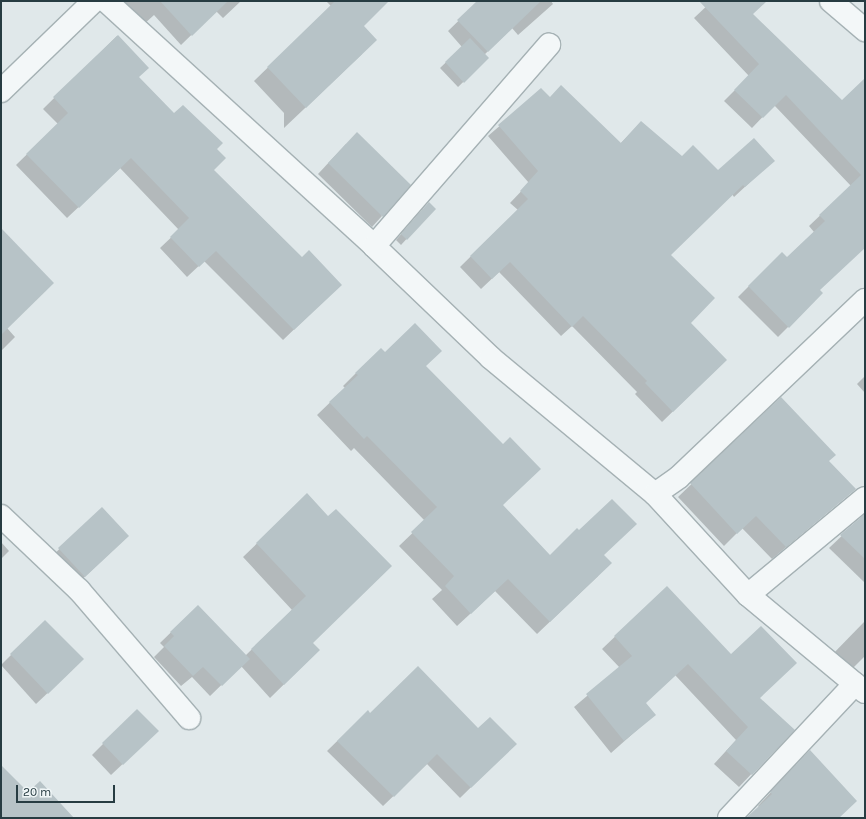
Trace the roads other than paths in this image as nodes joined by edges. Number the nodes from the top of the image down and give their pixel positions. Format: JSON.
{"nodes":[{"id":1,"x":94,"y":1,"type":"edge"},
{"id":2,"x":106,"y":1,"type":"edge"},
{"id":3,"x":831,"y":1,"type":"edge"},
{"id":4,"x":865,"y":30,"type":"edge"},
{"id":5,"x":549,"y":45,"type":"dead end"},
{"id":6,"x":1,"y":91,"type":"edge"},
{"id":7,"x":374,"y":246,"type":"junction"},
{"id":8,"x":865,"y":300,"type":"edge"},
{"id":9,"x":655,"y":494,"type":"junction"},
{"id":10,"x":865,"y":498,"type":"edge"},
{"id":11,"x":1,"y":516,"type":"edge"},
{"id":12,"x":748,"y":595,"type":"junction"},
{"id":13,"x":860,"y":688,"type":"edge"},
{"id":14,"x":189,"y":718,"type":"dead end"},
{"id":15,"x":729,"y":818,"type":"edge"}],
"edges":[{"from":1,"to":6,"type":"street"},
{"from":2,"to":7,"type":"street"},
{"from":3,"to":4,"type":"street"},
{"from":5,"to":7,"type":"street"},
{"from":7,"to":9,"type":"street"},
{"from":8,"to":9,"type":"street"},
{"from":9,"to":12,"type":"street"},
{"from":10,"to":12,"type":"street"},
{"from":11,"to":14,"type":"street"},
{"from":12,"to":13,"type":"street"},
{"from":13,"to":15,"type":"street"}]}
